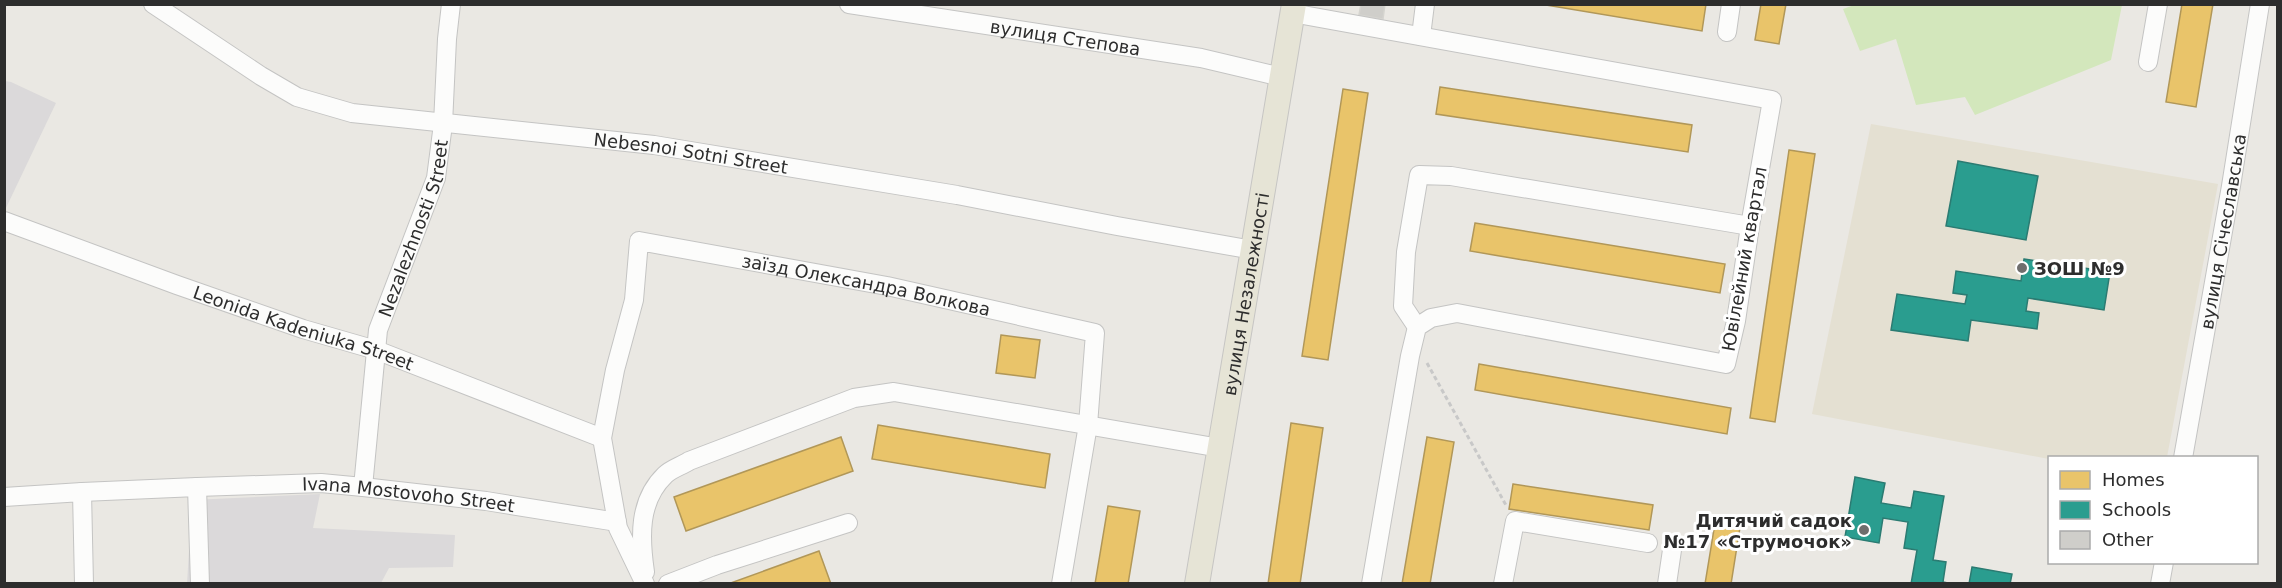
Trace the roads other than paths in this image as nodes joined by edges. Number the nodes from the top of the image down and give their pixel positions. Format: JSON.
{"nodes":[{"id":1,"x":153,"y":4,"type":"edge"},
{"id":2,"x":451,"y":4,"type":"edge"},
{"id":3,"x":849,"y":4,"type":"edge"},
{"id":4,"x":1425,"y":4,"type":"edge"},
{"id":5,"x":1731,"y":4,"type":"edge"},
{"id":6,"x":2158,"y":4,"type":"edge"},
{"id":7,"x":2260,"y":4,"type":"edge"},
{"id":8,"x":1293,"y":9,"type":"edge"},
{"id":9,"x":1727,"y":32,"type":"dead end"},
{"id":10,"x":1421,"y":36,"type":"junction"},
{"id":11,"x":2148,"y":62,"type":"dead end"},
{"id":12,"x":1282,"y":77,"type":"junction"},
{"id":13,"x":443,"y":124,"type":"junction"},
{"id":14,"x":4,"y":221,"type":"edge"},
{"id":15,"x":1750,"y":226,"type":"junction"},
{"id":16,"x":1253,"y":250,"type":"junction"},
{"id":17,"x":1416,"y":334,"type":"junction"},
{"id":18,"x":376,"y":350,"type":"junction"},
{"id":19,"x":1088,"y":425,"type":"junction"},
{"id":20,"x":602,"y":438,"type":"junction"},
{"id":21,"x":1220,"y":448,"type":"junction"},
{"id":22,"x":2183,"y":456,"type":"edge"},
{"id":23,"x":197,"y":487,"type":"junction"},
{"id":24,"x":363,"y":487,"type":"junction"},
{"id":25,"x":82,"y":492,"type":"junction"},
{"id":26,"x":4,"y":497,"type":"edge"},
{"id":27,"x":617,"y":522,"type":"junction"},
{"id":28,"x":848,"y":523,"type":"dead end"},
{"id":29,"x":1648,"y":543,"type":"dead end"},
{"id":30,"x":1672,"y":550,"type":"dead end"},
{"id":31,"x":2164,"y":564,"type":"edge"},
{"id":32,"x":84,"y":584,"type":"edge"},
{"id":33,"x":200,"y":584,"type":"edge"},
{"id":34,"x":645,"y":584,"type":"edge"},
{"id":35,"x":668,"y":584,"type":"edge"},
{"id":36,"x":1061,"y":584,"type":"edge"},
{"id":37,"x":1197,"y":584,"type":"edge"},
{"id":38,"x":1371,"y":584,"type":"edge"},
{"id":39,"x":1503,"y":584,"type":"edge"},
{"id":40,"x":1667,"y":584,"type":"edge"},
{"id":41,"x":2160,"y":584,"type":"edge"}],
"edges":[{"from":1,"to":13,"type":"street","name":"Nebesnoi Sotni Street"},
{"from":2,"to":13,"type":"street","name":"Nezalezhnosti Street"},
{"from":3,"to":12,"type":"street","name":"вулиця Степова"},
{"from":4,"to":10,"type":"street"},
{"from":5,"to":9,"type":"street"},
{"from":6,"to":11,"type":"street"},
{"from":7,"to":22,"type":"street","name":"вулиця Січеславська"},
{"from":8,"to":10,"type":"street","name":"Ювілейний квартал"},
{"from":8,"to":12,"type":"main road","name":"вулиця Незалежності"},
{"from":10,"to":15,"type":"street","name":"Ювілейний квартал"},
{"from":12,"to":16,"type":"main road","name":"вулиця Незалежності"},
{"from":13,"to":16,"type":"street","name":"Nebesnoi Sotni Street"},
{"from":13,"to":18,"type":"street","name":"Nezalezhnosti Street"},
{"from":14,"to":18,"type":"street","name":"Leonida Kadeniuka Street"},
{"from":15,"to":17,"type":"street","name":"Ювілейний квартал"},
{"from":15,"to":17,"type":"street"},
{"from":16,"to":21,"type":"main road","name":"вулиця Незалежності"},
{"from":17,"to":38,"type":"street"},
{"from":18,"to":20,"type":"street","name":"Leonida Kadeniuka Street"},
{"from":18,"to":24,"type":"street","name":"Nezalezhnosti Street"},
{"from":19,"to":20,"type":"street","name":"заїзд Олександра Волкова"},
{"from":19,"to":21,"type":"street"},
{"from":19,"to":34,"type":"street"},
{"from":19,"to":36,"type":"street"},
{"from":20,"to":27,"type":"street"},
{"from":21,"to":37,"type":"main road","name":"вулиця Незалежності"},
{"from":23,"to":24,"type":"street","name":"Ivana Mostovoho Street"},
{"from":23,"to":25,"type":"street","name":"Ivana Mostovoho Street"},
{"from":23,"to":33,"type":"street"},
{"from":24,"to":27,"type":"street","name":"Ivana Mostovoho Street"},
{"from":25,"to":26,"type":"street","name":"Ivana Mostovoho Street"},
{"from":25,"to":32,"type":"street"},
{"from":27,"to":34,"type":"street"},
{"from":28,"to":35,"type":"street"},
{"from":29,"to":39,"type":"street"},
{"from":30,"to":40,"type":"street"},
{"from":31,"to":41,"type":"street"}]}
